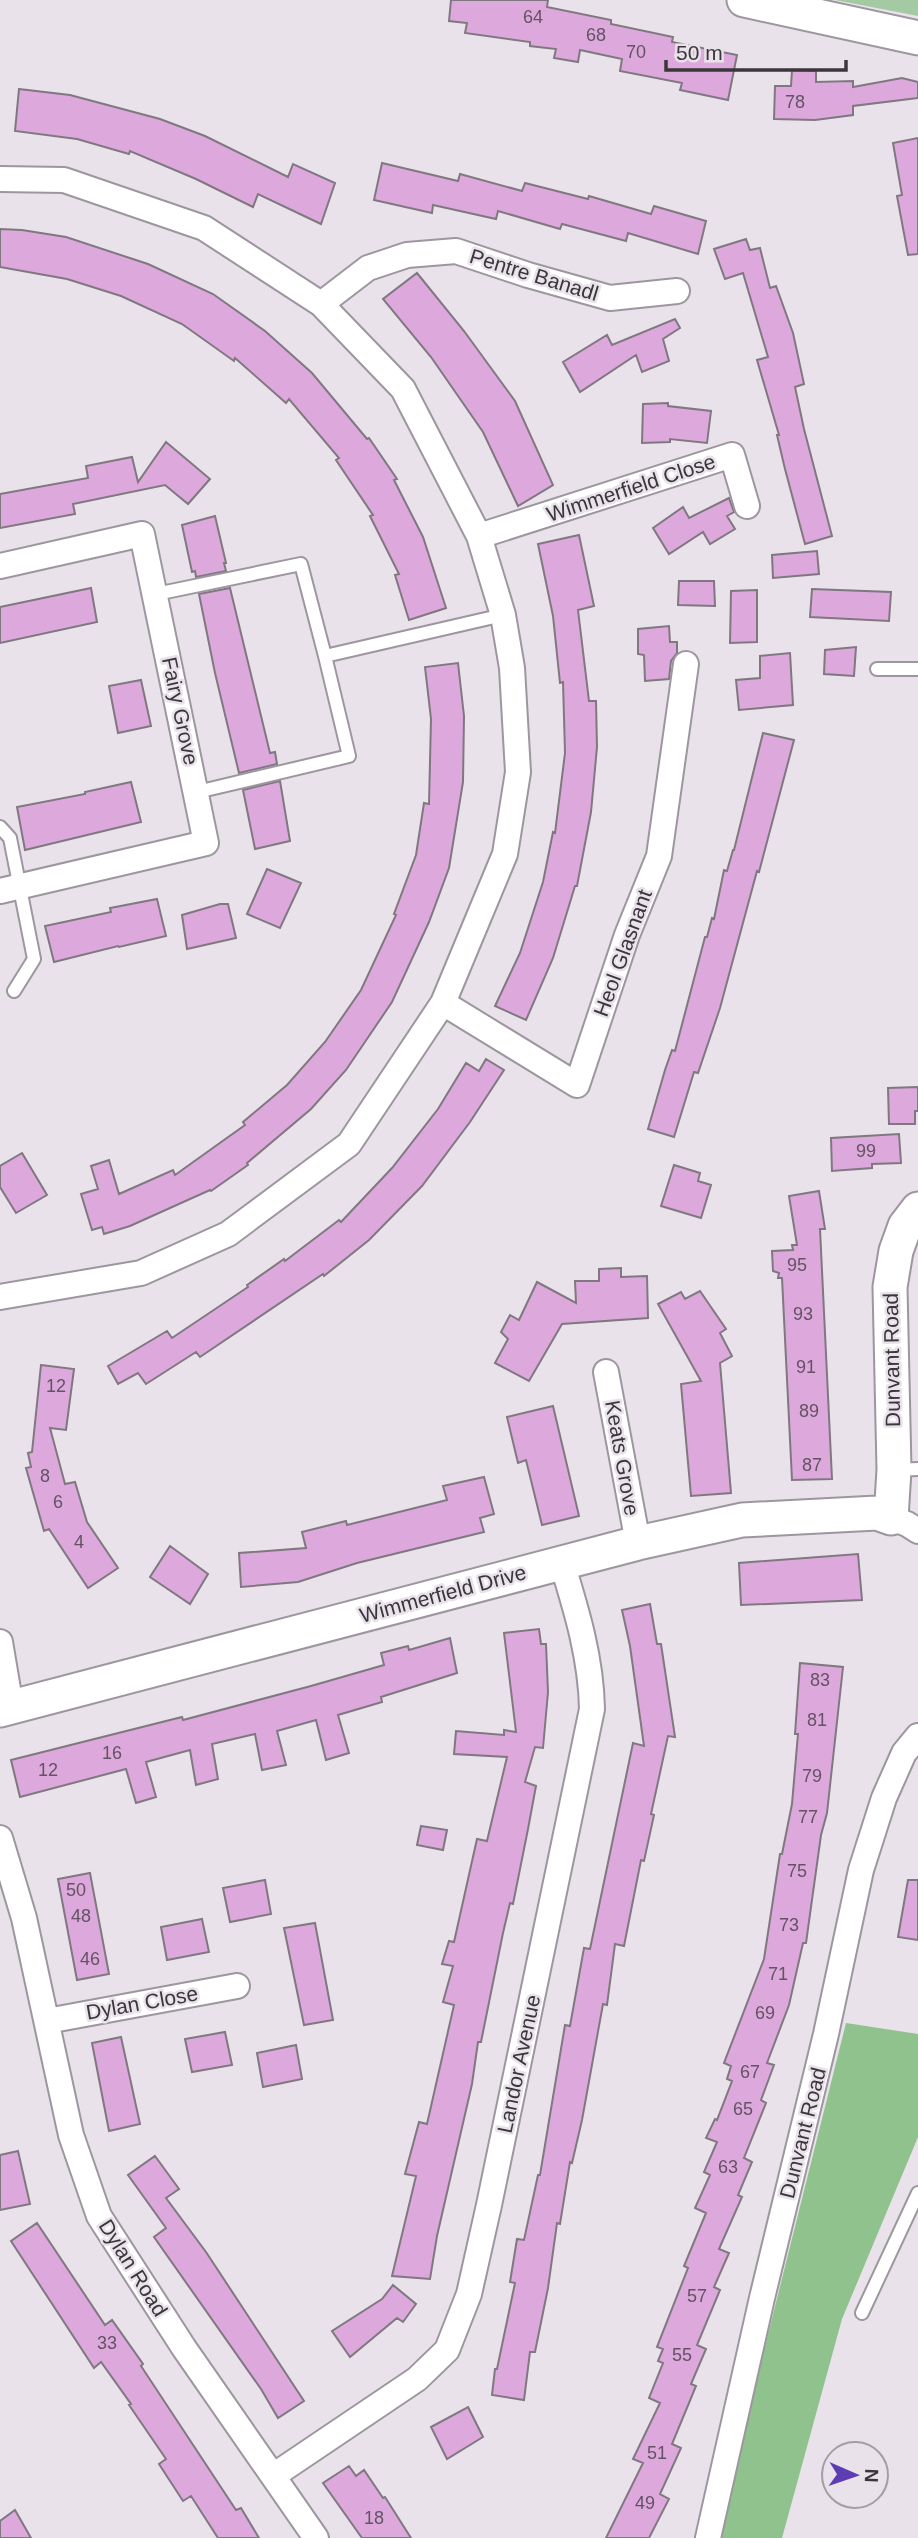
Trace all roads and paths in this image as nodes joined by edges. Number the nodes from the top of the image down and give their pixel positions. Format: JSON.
{"nodes":[{"id":1,"x":744,"y":0,"type":"edge"},
{"id":2,"x":918,"y":38,"type":"edge"},
{"id":3,"x":0,"y":179,"type":"edge"},
{"id":4,"x":677,"y":291,"type":"dead end"},
{"id":5,"x":321,"y":304,"type":"junction"},
{"id":6,"x":747,"y":506,"type":"dead end"},
{"id":7,"x":479,"y":536,"type":"junction"},
{"id":8,"x":0,"y":566,"type":"edge"},
{"id":9,"x":156,"y":594,"type":"junction"},
{"id":10,"x":503,"y":615,"type":"junction"},
{"id":11,"x":325,"y":656,"type":"junction"},
{"id":12,"x":686,"y":664,"type":"dead end"},
{"id":13,"x":877,"y":669,"type":"dead end"},
{"id":14,"x":918,"y":669,"type":"edge"},
{"id":15,"x":197,"y":792,"type":"junction"},
{"id":16,"x":0,"y":827,"type":"edge"},
{"id":17,"x":9,"y":889,"type":"edge"},
{"id":18,"x":14,"y":991,"type":"dead end"},
{"id":19,"x":443,"y":1003,"type":"junction"},
{"id":20,"x":918,"y":1209,"type":"edge"},
{"id":21,"x":0,"y":1297,"type":"edge"},
{"id":22,"x":607,"y":1372,"type":"dead end"},
{"id":23,"x":906,"y":1469,"type":"edge"},
{"id":24,"x":905,"y":1524,"type":"edge"},
{"id":25,"x":638,"y":1543,"type":"junction"},
{"id":26,"x":562,"y":1563,"type":"junction"},
{"id":27,"x":0,"y":1642,"type":"edge"},
{"id":28,"x":5,"y":1708,"type":"edge"},
{"id":29,"x":918,"y":1735,"type":"edge"},
{"id":30,"x":0,"y":1838,"type":"edge"},
{"id":31,"x":238,"y":1985,"type":"dead end"},
{"id":32,"x":47,"y":2021,"type":"junction"},
{"id":33,"x":918,"y":2193,"type":"edge"},
{"id":34,"x":862,"y":2313,"type":"dead end"},
{"id":35,"x":272,"y":2476,"type":"junction"},
{"id":36,"x":317,"y":2538,"type":"edge"},
{"id":37,"x":708,"y":2538,"type":"edge"}],
"edges":[{"from":1,"to":2,"type":"street"},
{"from":3,"to":5,"type":"street"},
{"from":4,"to":5,"type":"street","name":"Pentre Banadl"},
{"from":5,"to":7,"type":"street"},
{"from":6,"to":7,"type":"street","name":"Wimmerfield Close"},
{"from":7,"to":10,"type":"street"},
{"from":8,"to":9,"type":"street","name":"Fairy Grove"},
{"from":9,"to":11,"type":"lane"},
{"from":9,"to":15,"type":"street","name":"Fairy Grove"},
{"from":10,"to":11,"type":"lane"},
{"from":10,"to":19,"type":"street"},
{"from":11,"to":15,"type":"lane"},
{"from":12,"to":19,"type":"street","name":"Heol Glasnant"},
{"from":13,"to":14,"type":"lane"},
{"from":15,"to":17,"type":"street","name":"Fairy Grove"},
{"from":16,"to":17,"type":"lane"},
{"from":17,"to":18,"type":"lane"},
{"from":19,"to":21,"type":"street"},
{"from":20,"to":23,"type":"street","name":"Dunvant Road"},
{"from":22,"to":25,"type":"street","name":"Keats Grove"},
{"from":23,"to":24,"type":"street","name":"Dunvant Road"},
{"from":24,"to":25,"type":"street","name":"Wimmerfield Drive"},
{"from":25,"to":26,"type":"street","name":"Wimmerfield Drive"},
{"from":26,"to":28,"type":"street","name":"Wimmerfield Drive"},
{"from":26,"to":35,"type":"street","name":"Landor Avenue"},
{"from":27,"to":28,"type":"street"},
{"from":29,"to":37,"type":"street","name":"Dunvant Road"},
{"from":30,"to":32,"type":"street","name":"Dylan Road"},
{"from":31,"to":32,"type":"street","name":"Dylan Close"},
{"from":32,"to":35,"type":"street","name":"Dylan Road"},
{"from":33,"to":34,"type":"lane"},
{"from":35,"to":36,"type":"street","name":"Dylan Road"}]}
